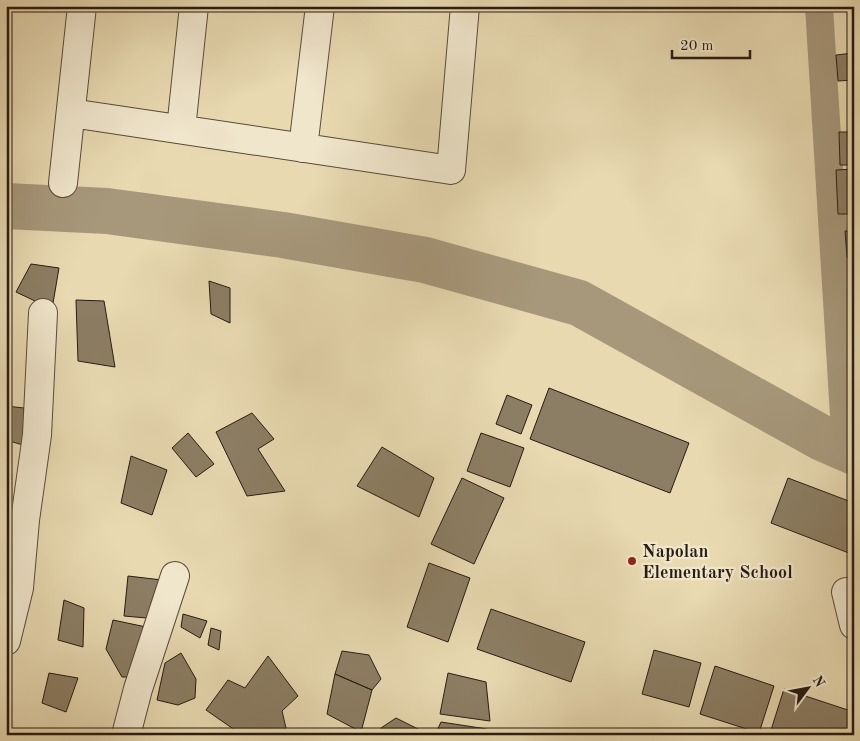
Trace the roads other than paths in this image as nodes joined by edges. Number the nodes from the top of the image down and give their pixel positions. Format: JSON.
{"nodes":[{"id":1,"x":82,"y":6,"type":"edge"},
{"id":2,"x":194,"y":6,"type":"edge"},
{"id":3,"x":320,"y":6,"type":"edge"},
{"id":4,"x":465,"y":6,"type":"edge"},
{"id":5,"x":71,"y":113,"type":"junction"},
{"id":6,"x":180,"y":129,"type":"junction"},
{"id":7,"x":303,"y":148,"type":"junction"},
{"id":8,"x":63,"y":183,"type":"dead end"},
{"id":9,"x":43,"y":313,"type":"dead end"},
{"id":10,"x":175,"y":576,"type":"dead end"},
{"id":11,"x":13,"y":588,"type":"edge"},
{"id":12,"x":846,"y":592,"type":"dead end"},
{"id":13,"x":854,"y":625,"type":"edge"},
{"id":14,"x":6,"y":641,"type":"edge"},
{"id":15,"x":126,"y":735,"type":"edge"}],
"edges":[{"from":1,"to":5,"type":"street"},
{"from":2,"to":6,"type":"street"},
{"from":3,"to":7,"type":"street"},
{"from":4,"to":7,"type":"street"},
{"from":5,"to":6,"type":"street"},
{"from":5,"to":8,"type":"street"},
{"from":6,"to":7,"type":"street"},
{"from":9,"to":11,"type":"street"},
{"from":10,"to":15,"type":"street"},
{"from":11,"to":14,"type":"street"},
{"from":12,"to":13,"type":"street"}]}
